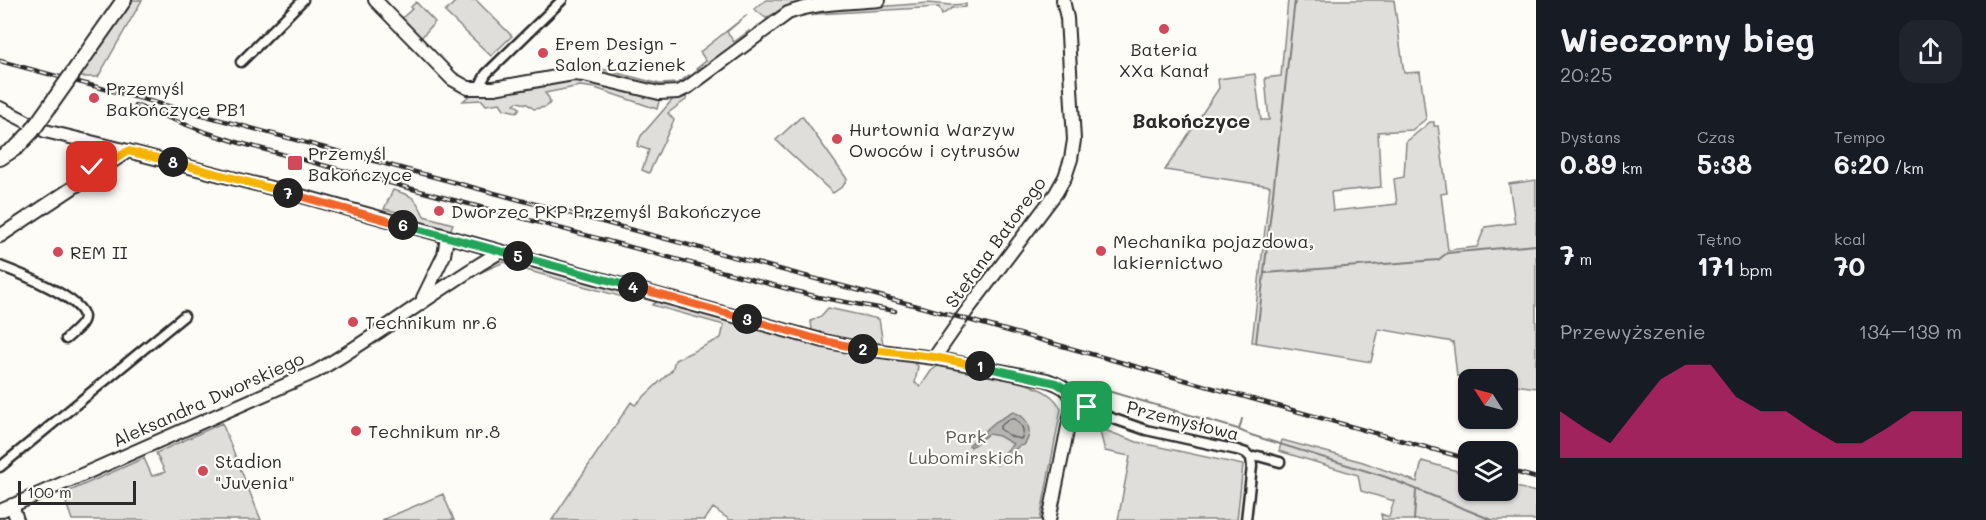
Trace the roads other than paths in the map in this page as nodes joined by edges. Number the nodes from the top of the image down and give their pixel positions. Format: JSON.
{"nodes":[{"id":1,"x":124,"y":0,"type":"edge"},
{"id":2,"x":303,"y":0,"type":"edge"},
{"id":3,"x":375,"y":0,"type":"edge"},
{"id":4,"x":562,"y":0,"type":"edge"},
{"id":5,"x":879,"y":0,"type":"edge"},
{"id":6,"x":1063,"y":0,"type":"edge"},
{"id":7,"x":241,"y":62,"type":"dead end"},
{"id":8,"x":478,"y":89,"type":"junction"},
{"id":9,"x":0,"y":108,"type":"edge"},
{"id":10,"x":88,"y":141,"type":"junction"},
{"id":11,"x":128,"y":151,"type":"junction"},
{"id":12,"x":0,"y":158,"type":"edge"},
{"id":13,"x":88,"y":177,"type":"junction"},
{"id":14,"x":0,"y":237,"type":"edge"},
{"id":15,"x":447,"y":238,"type":"junction"},
{"id":16,"x":464,"y":242,"type":"junction"},
{"id":17,"x":500,"y":252,"type":"junction"},
{"id":18,"x":0,"y":266,"type":"edge"},
{"id":19,"x":468,"y":270,"type":"junction"},
{"id":20,"x":421,"y":302,"type":"junction"},
{"id":21,"x":184,"y":316,"type":"dead end"},
{"id":22,"x":66,"y":339,"type":"dead end"},
{"id":23,"x":934,"y":357,"type":"junction"},
{"id":24,"x":1073,"y":402,"type":"junction"},
{"id":25,"x":1251,"y":458,"type":"junction"},
{"id":26,"x":1280,"y":462,"type":"dead end"},
{"id":27,"x":0,"y":467,"type":"edge"},
{"id":28,"x":12,"y":505,"type":"junction"},
{"id":29,"x":0,"y":511,"type":"edge"},
{"id":30,"x":17,"y":520,"type":"edge"},
{"id":31,"x":1049,"y":520,"type":"edge"},
{"id":32,"x":1246,"y":520,"type":"edge"}],
"edges":[{"from":1,"to":12,"type":"main road","bridge":true},
{"from":2,"to":7,"type":"street"},
{"from":3,"to":8,"type":"street"},
{"from":4,"to":8,"type":"street"},
{"from":5,"to":8,"type":"street"},
{"from":6,"to":23,"type":"street","name":"Stefana Batorego"},
{"from":9,"to":10,"type":"street"},
{"from":10,"to":11,"type":"street"},
{"from":10,"to":13,"type":"street"},
{"from":11,"to":13,"type":"street"},
{"from":11,"to":15,"type":"street"},
{"from":13,"to":14,"type":"street"},
{"from":15,"to":16,"type":"street"},
{"from":15,"to":20,"type":"street","name":"Aleksandra Dworskiego"},
{"from":16,"to":17,"type":"street"},
{"from":16,"to":19,"type":"street"},
{"from":17,"to":19,"type":"street","name":"Aleksandra Dworskiego"},
{"from":17,"to":23,"type":"street"},
{"from":18,"to":22,"type":"street"},
{"from":19,"to":20,"type":"street","name":"Aleksandra Dworskiego"},
{"from":20,"to":28,"type":"street","name":"Aleksandra Dworskiego"},
{"from":21,"to":27,"type":"street"},
{"from":23,"to":24,"type":"street"},
{"from":24,"to":25,"type":"street","name":"Przemysłowa"},
{"from":24,"to":31,"type":"street"},
{"from":25,"to":26,"type":"street","name":"Przemysłowa"},
{"from":25,"to":32,"type":"street","name":"Przemysłowa"},
{"from":28,"to":29,"type":"street","name":"Aleksandra Dworskiego"},
{"from":28,"to":30,"type":"street"}]}
